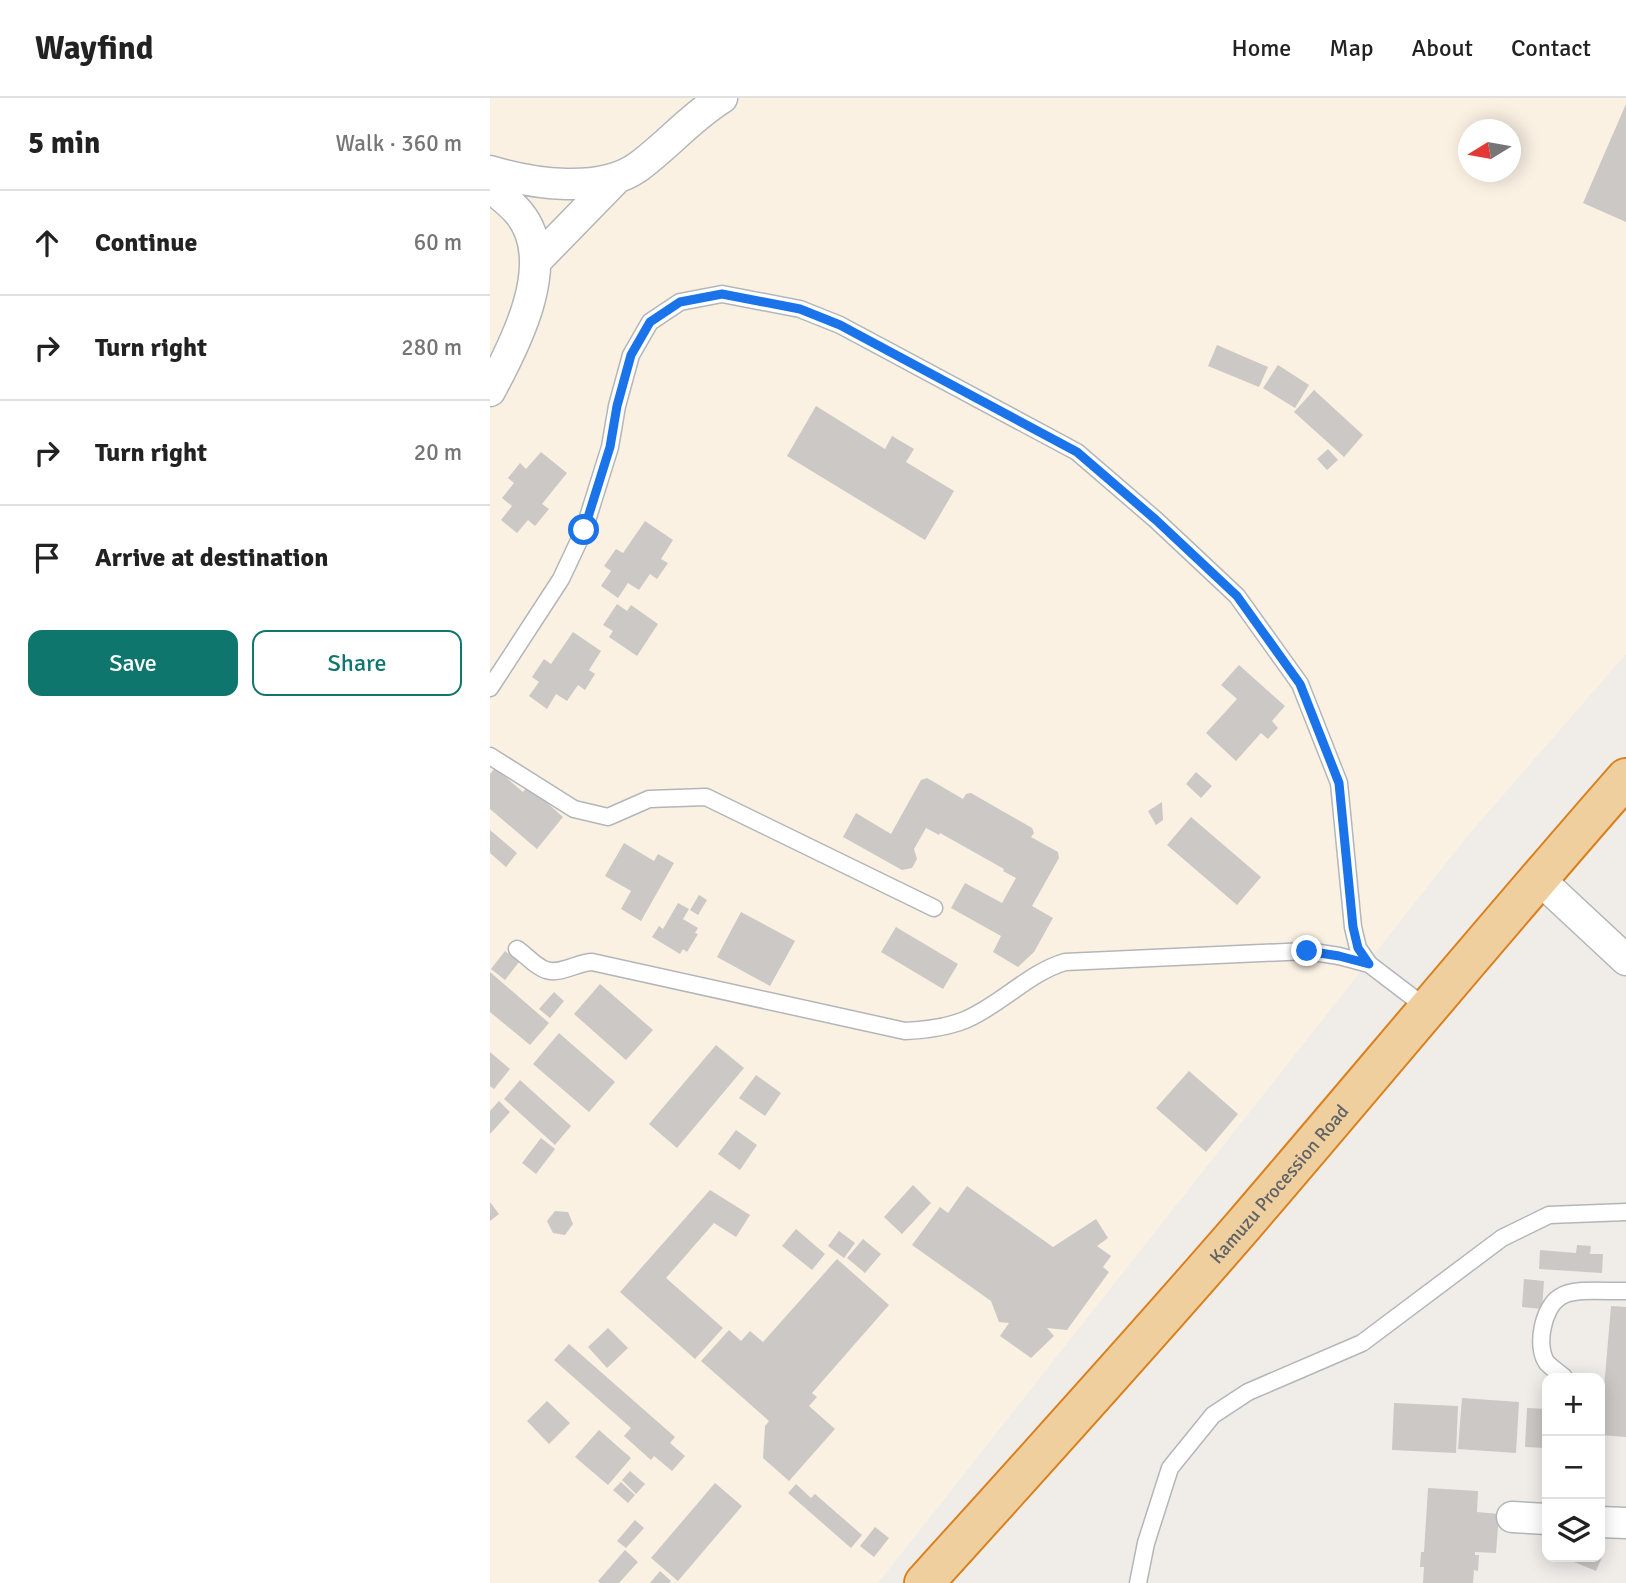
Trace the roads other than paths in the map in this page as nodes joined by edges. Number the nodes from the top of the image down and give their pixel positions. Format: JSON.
{"nodes":[{"id":1,"x":723,"y":98,"type":"edge"},
{"id":2,"x":490,"y":171,"type":"edge"},
{"id":3,"x":616,"y":179,"type":"junction"},
{"id":4,"x":490,"y":187,"type":"edge"},
{"id":5,"x":536,"y":261,"type":"junction"},
{"id":6,"x":490,"y":391,"type":"edge"},
{"id":7,"x":490,"y":688,"type":"edge"},
{"id":8,"x":490,"y":756,"type":"edge"},
{"id":9,"x":1626,"y":778,"type":"edge"},
{"id":10,"x":1538,"y":878,"type":"junction"},
{"id":11,"x":934,"y":908,"type":"dead end"},
{"id":12,"x":517,"y":949,"type":"dead end"},
{"id":13,"x":1626,"y":960,"type":"edge"},
{"id":14,"x":1369,"y":964,"type":"junction"},
{"id":15,"x":1429,"y":1009,"type":"junction"},
{"id":16,"x":1626,"y":1212,"type":"edge"},
{"id":17,"x":1626,"y":1291,"type":"edge"},
{"id":18,"x":1559,"y":1373,"type":"edge"},
{"id":19,"x":1512,"y":1517,"type":"dead end"},
{"id":20,"x":1542,"y":1519,"type":"edge"},
{"id":21,"x":1605,"y":1522,"type":"edge"},
{"id":22,"x":1626,"y":1523,"type":"edge"},
{"id":23,"x":924,"y":1583,"type":"edge"},
{"id":24,"x":1138,"y":1583,"type":"edge"}],
"edges":[{"from":1,"to":3,"type":"street"},
{"from":2,"to":3,"type":"street"},
{"from":3,"to":5,"type":"street"},
{"from":4,"to":5,"type":"street"},
{"from":5,"to":6,"type":"street"},
{"from":7,"to":14,"type":"lane"},
{"from":8,"to":11,"type":"lane"},
{"from":9,"to":10,"type":"highway","name":"Kamuzu Procession Road"},
{"from":10,"to":13,"type":"street"},
{"from":10,"to":15,"type":"highway","name":"Kamuzu Procession Road"},
{"from":12,"to":14,"type":"lane"},
{"from":14,"to":15,"type":"lane"},
{"from":15,"to":23,"type":"highway","name":"Kamuzu Procession Road"},
{"from":16,"to":24,"type":"lane"},
{"from":17,"to":18,"type":"lane"},
{"from":19,"to":20,"type":"street"},
{"from":21,"to":22,"type":"street"}]}
